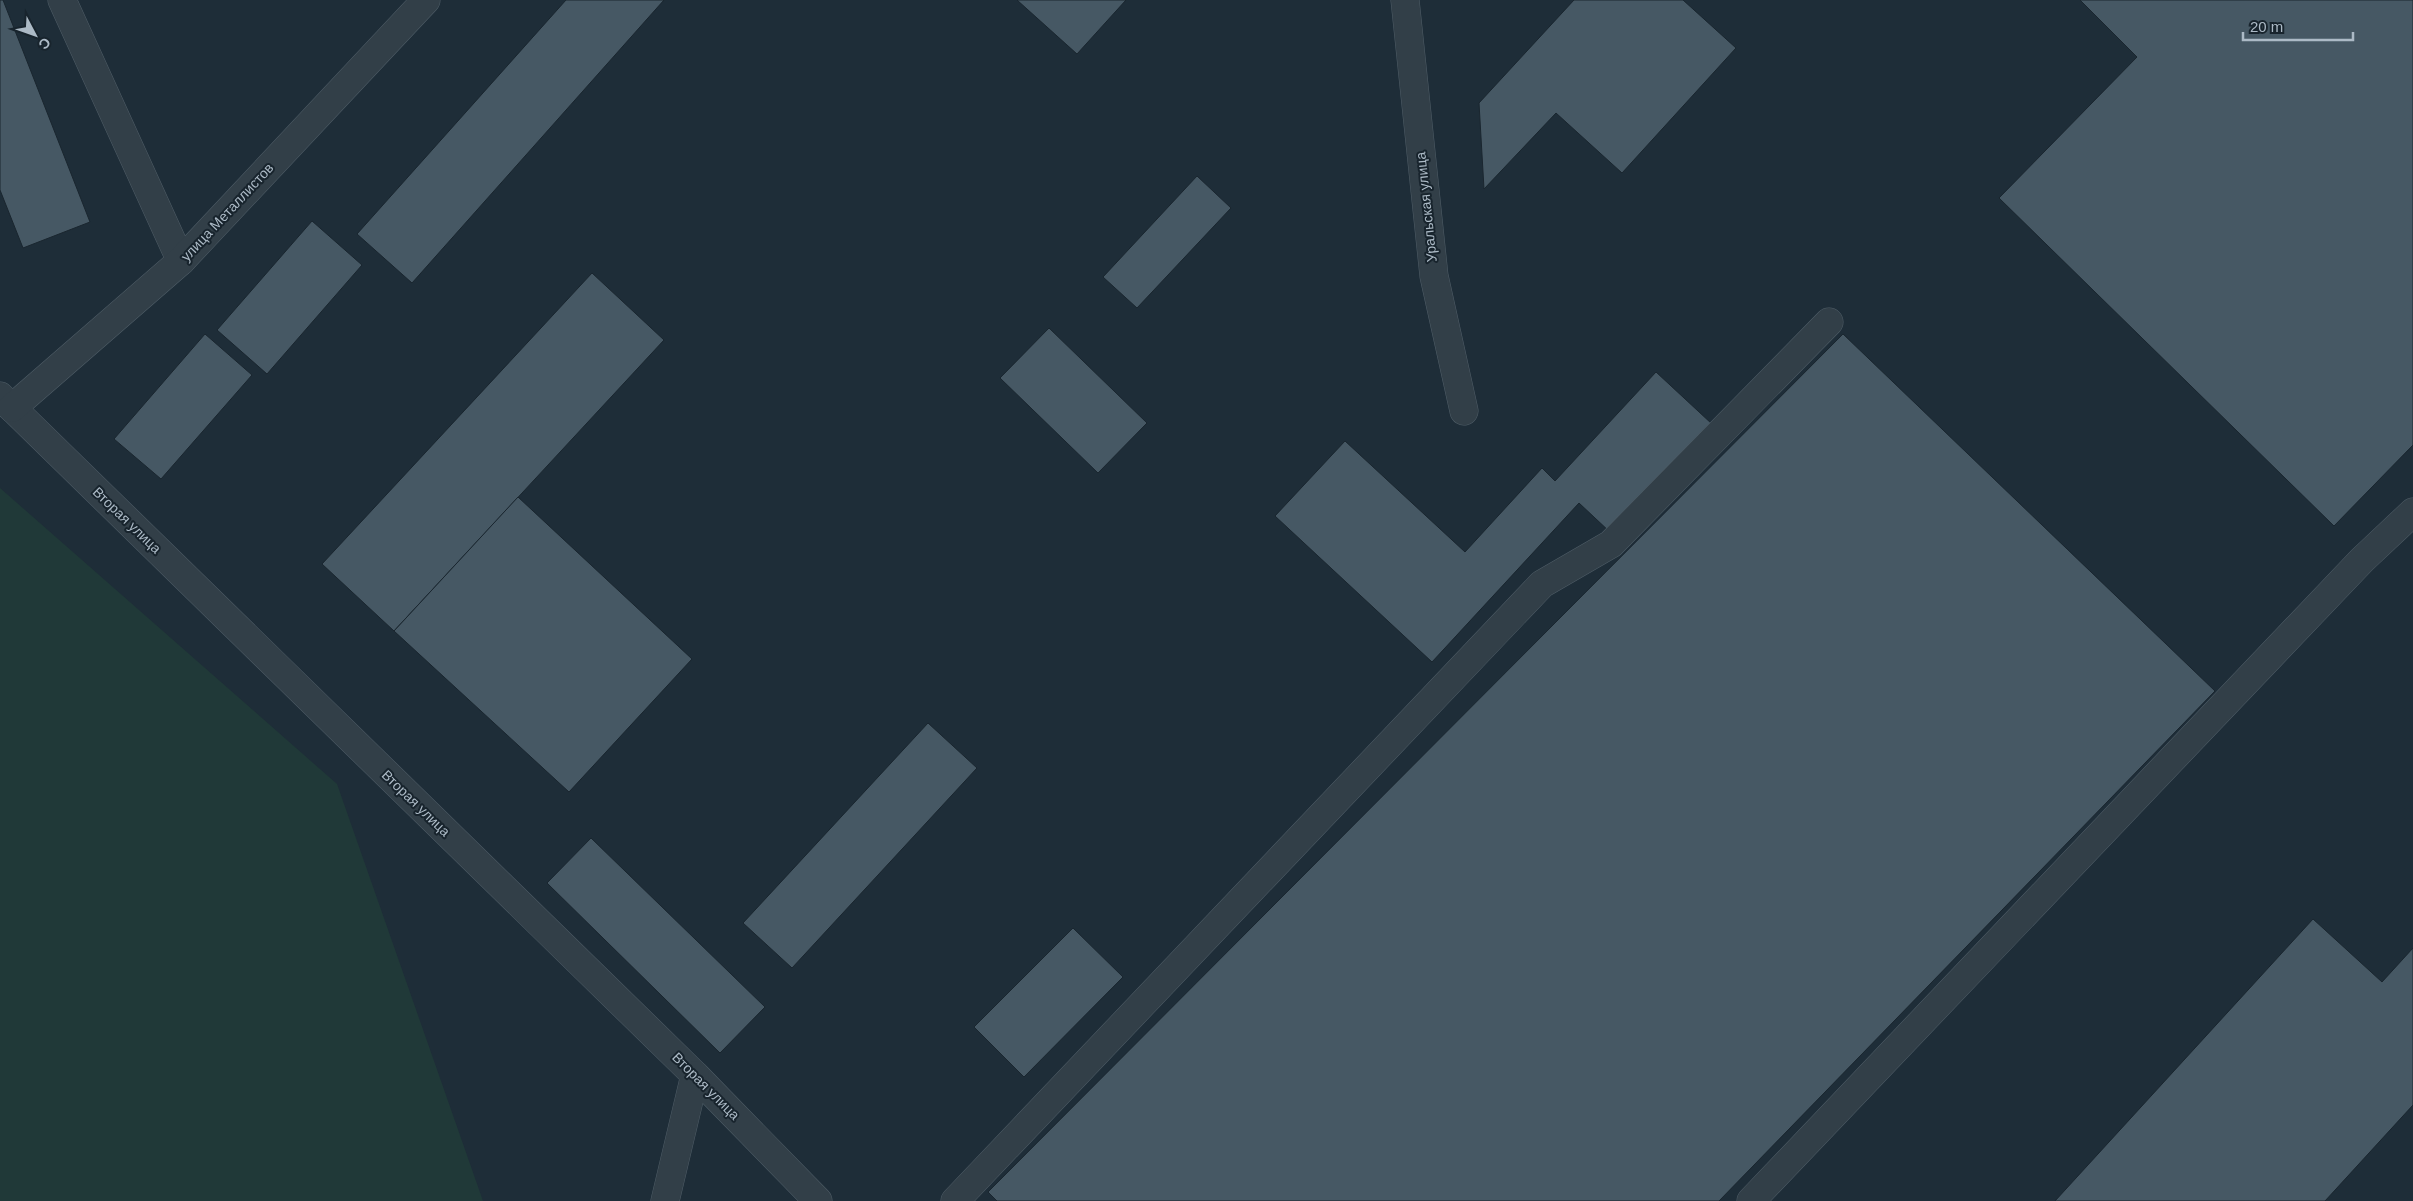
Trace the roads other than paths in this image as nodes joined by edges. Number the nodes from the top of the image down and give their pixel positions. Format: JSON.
{"nodes":[{"id":1,"x":62,"y":0,"type":"edge"},
{"id":2,"x":426,"y":0,"type":"edge"},
{"id":3,"x":1405,"y":0,"type":"edge"},
{"id":4,"x":181,"y":261,"type":"junction"},
{"id":5,"x":1829,"y":322,"type":"dead end"},
{"id":6,"x":6,"y":402,"type":"edge"},
{"id":7,"x":1464,"y":411,"type":"dead end"},
{"id":8,"x":2413,"y":512,"type":"edge"},
{"id":9,"x":695,"y":1075,"type":"junction"},
{"id":10,"x":665,"y":1201,"type":"edge"},
{"id":11,"x":818,"y":1201,"type":"edge"},
{"id":12,"x":955,"y":1201,"type":"edge"},
{"id":13,"x":1751,"y":1201,"type":"edge"}],
"edges":[{"from":1,"to":4,"type":"street"},
{"from":2,"to":4,"type":"street","name":"улица Металлистов"},
{"from":3,"to":7,"type":"street","name":"Уральская улица"},
{"from":4,"to":6,"type":"street","name":"улица Металлистов"},
{"from":5,"to":12,"type":"street"},
{"from":6,"to":9,"type":"street","name":"Вторая улица"},
{"from":8,"to":13,"type":"street"},
{"from":9,"to":10,"type":"street"},
{"from":9,"to":11,"type":"street","name":"Вторая улица"}]}
